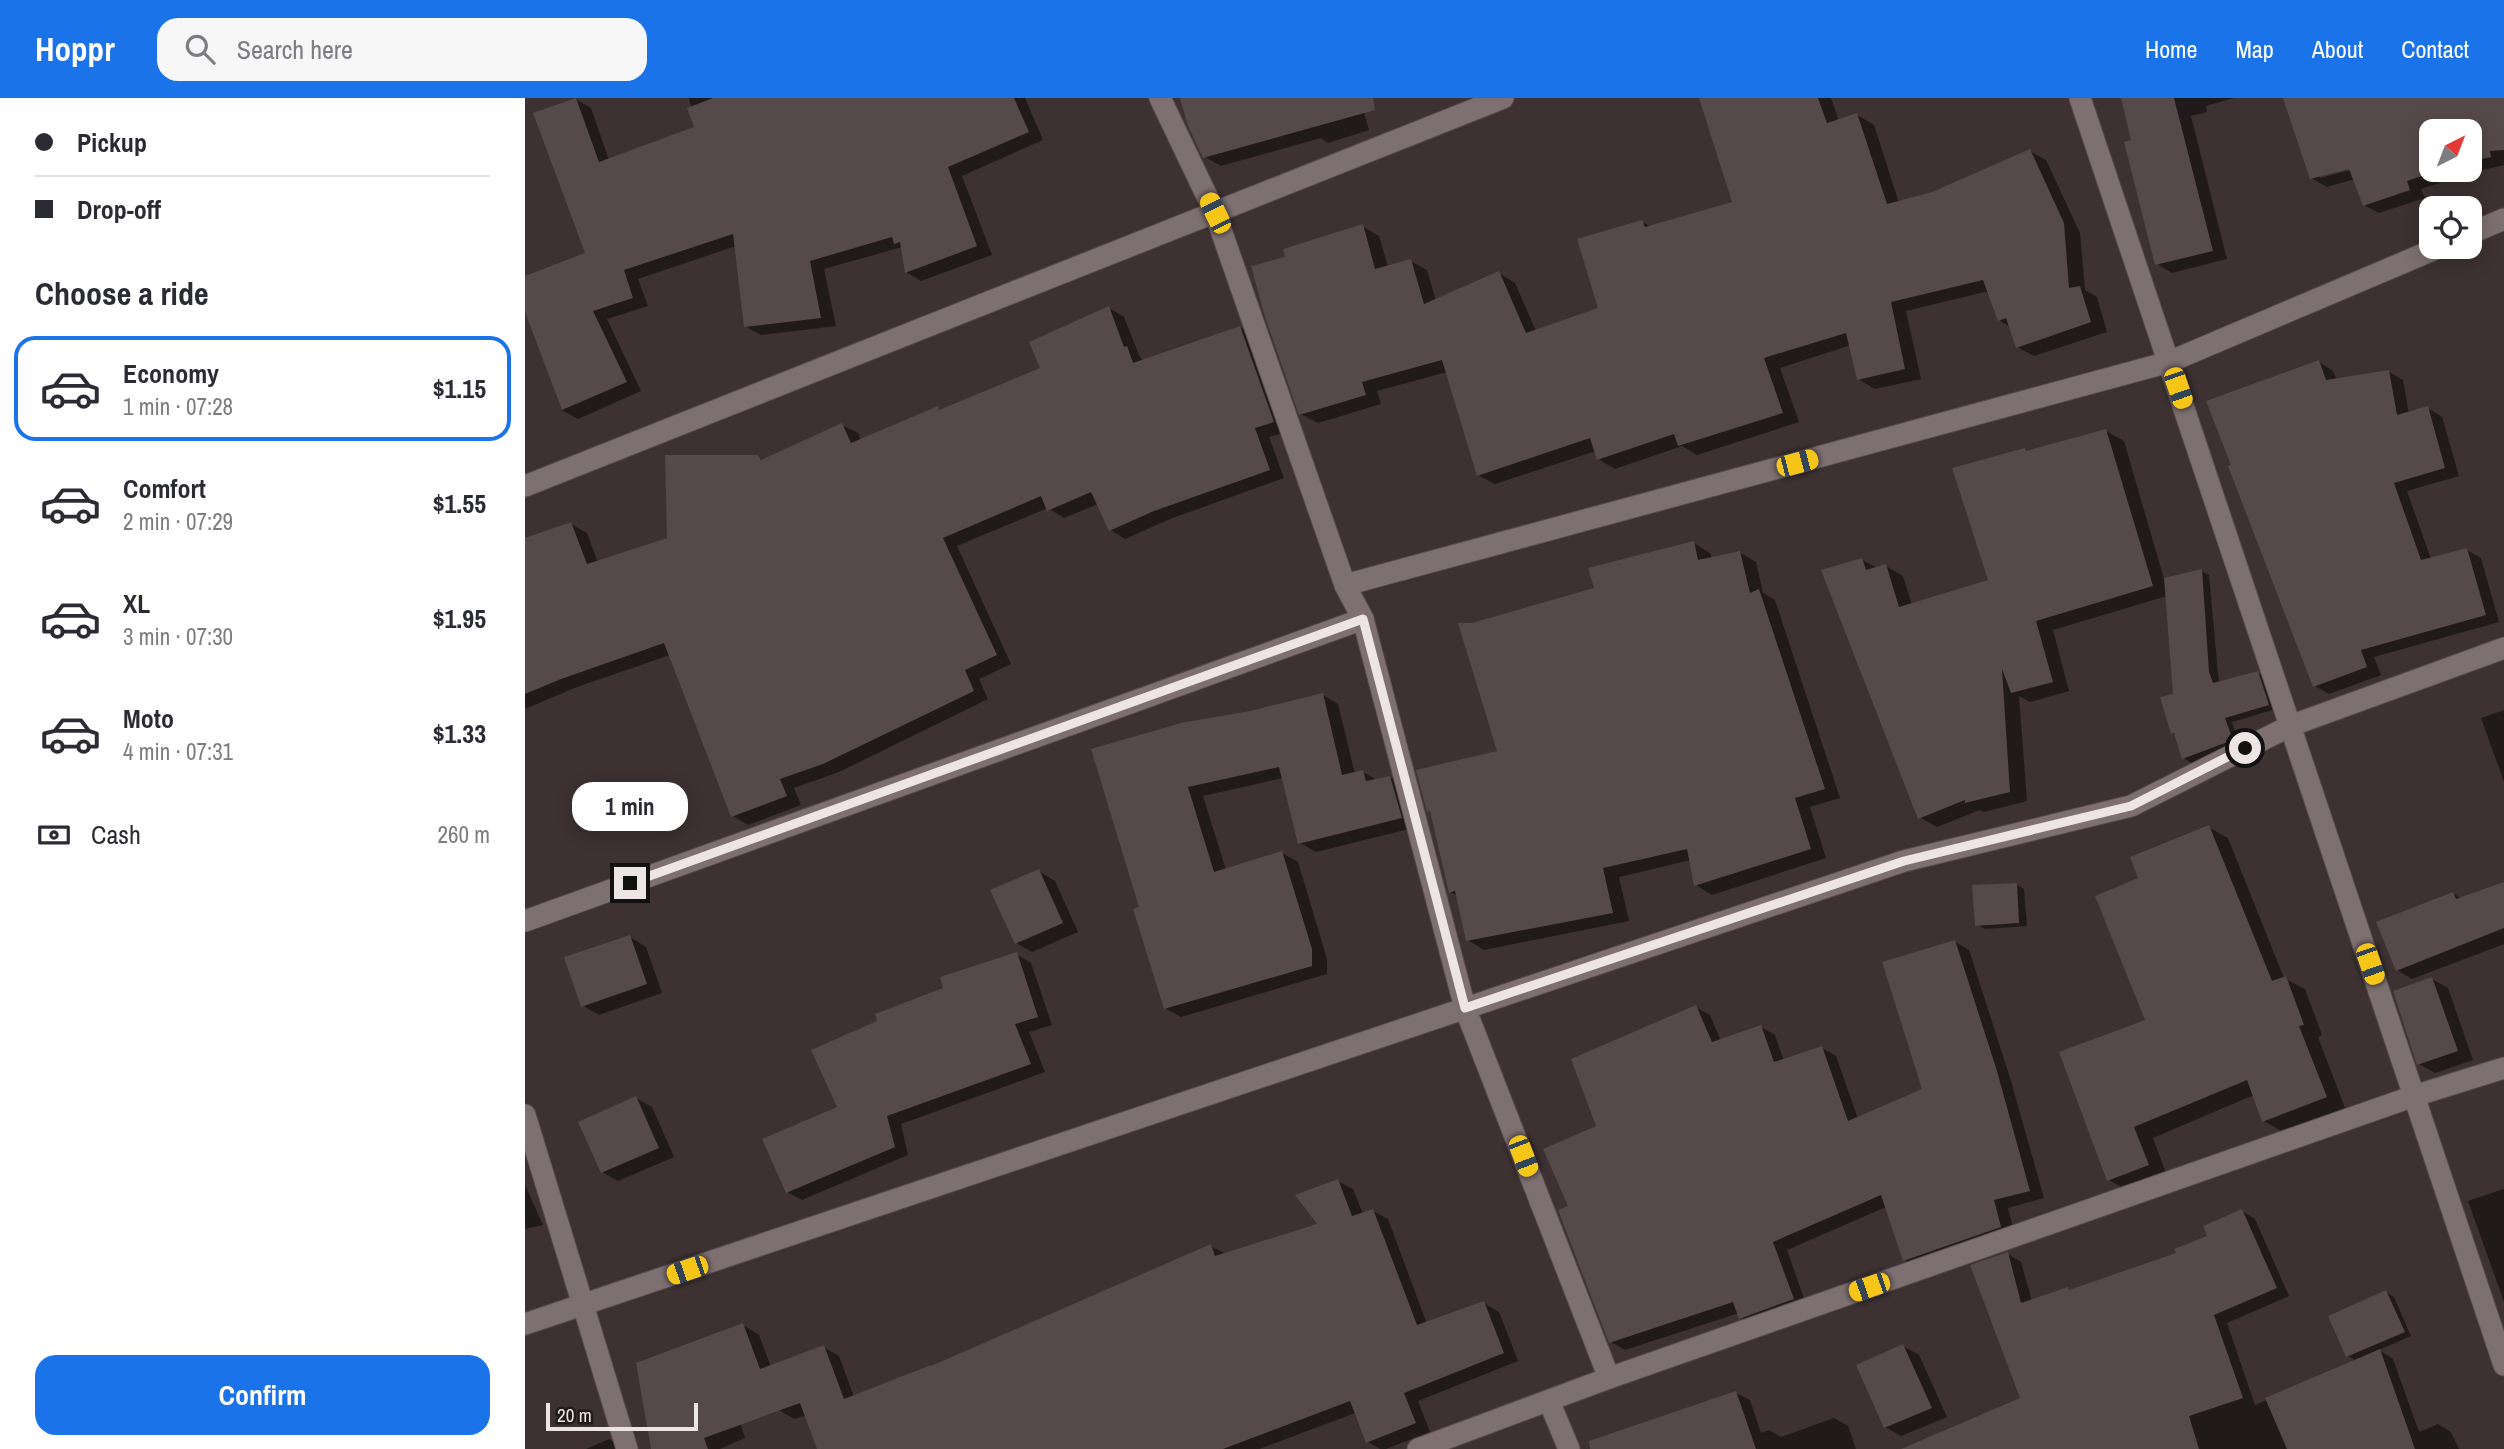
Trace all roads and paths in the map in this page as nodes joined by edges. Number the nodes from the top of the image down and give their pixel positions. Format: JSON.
{"nodes":[{"id":1,"x":1160,"y":98,"type":"edge"},
{"id":2,"x":1503,"y":98,"type":"edge"},
{"id":3,"x":2080,"y":98,"type":"edge"},
{"id":4,"x":1215,"y":213,"type":"junction"},
{"id":5,"x":2504,"y":219,"type":"edge"},
{"id":6,"x":2482,"y":228,"type":"edge"},
{"id":7,"x":2419,"y":256,"type":"edge"},
{"id":8,"x":2169,"y":362,"type":"junction"},
{"id":9,"x":525,"y":486,"type":"edge"},
{"id":10,"x":1345,"y":585,"type":"junction"},
{"id":11,"x":1363,"y":619,"type":"junction"},
{"id":12,"x":2504,"y":648,"type":"edge"},
{"id":13,"x":2290,"y":726,"type":"junction"},
{"id":14,"x":525,"y":921,"type":"edge"},
{"id":15,"x":1465,"y":1008,"type":"junction"},
{"id":16,"x":2504,"y":1068,"type":"edge"},
{"id":17,"x":2414,"y":1096,"type":"junction"},
{"id":18,"x":525,"y":1115,"type":"edge"},
{"id":19,"x":584,"y":1305,"type":"junction"},
{"id":20,"x":525,"y":1324,"type":"edge"},
{"id":21,"x":2504,"y":1365,"type":"edge"},
{"id":22,"x":1609,"y":1378,"type":"junction"},
{"id":23,"x":1549,"y":1402,"type":"junction"},
{"id":24,"x":627,"y":1449,"type":"edge"},
{"id":25,"x":1418,"y":1449,"type":"edge"},
{"id":26,"x":1569,"y":1449,"type":"edge"}],
"edges":[{"from":1,"to":4,"type":"street"},
{"from":2,"to":4,"type":"street"},
{"from":3,"to":8,"type":"street"},
{"from":4,"to":9,"type":"street"},
{"from":4,"to":10,"type":"street"},
{"from":5,"to":6,"type":"street"},
{"from":7,"to":8,"type":"street"},
{"from":8,"to":10,"type":"street"},
{"from":8,"to":13,"type":"street"},
{"from":10,"to":11,"type":"street"},
{"from":11,"to":14,"type":"street"},
{"from":11,"to":15,"type":"street"},
{"from":12,"to":13,"type":"street"},
{"from":13,"to":15,"type":"street"},
{"from":13,"to":17,"type":"street"},
{"from":15,"to":19,"type":"street"},
{"from":15,"to":22,"type":"street"},
{"from":16,"to":17,"type":"street"},
{"from":17,"to":21,"type":"street"},
{"from":17,"to":22,"type":"street"},
{"from":18,"to":19,"type":"street"},
{"from":19,"to":20,"type":"street"},
{"from":19,"to":24,"type":"street"},
{"from":22,"to":23,"type":"street"},
{"from":23,"to":25,"type":"street"},
{"from":23,"to":26,"type":"street"}]}
